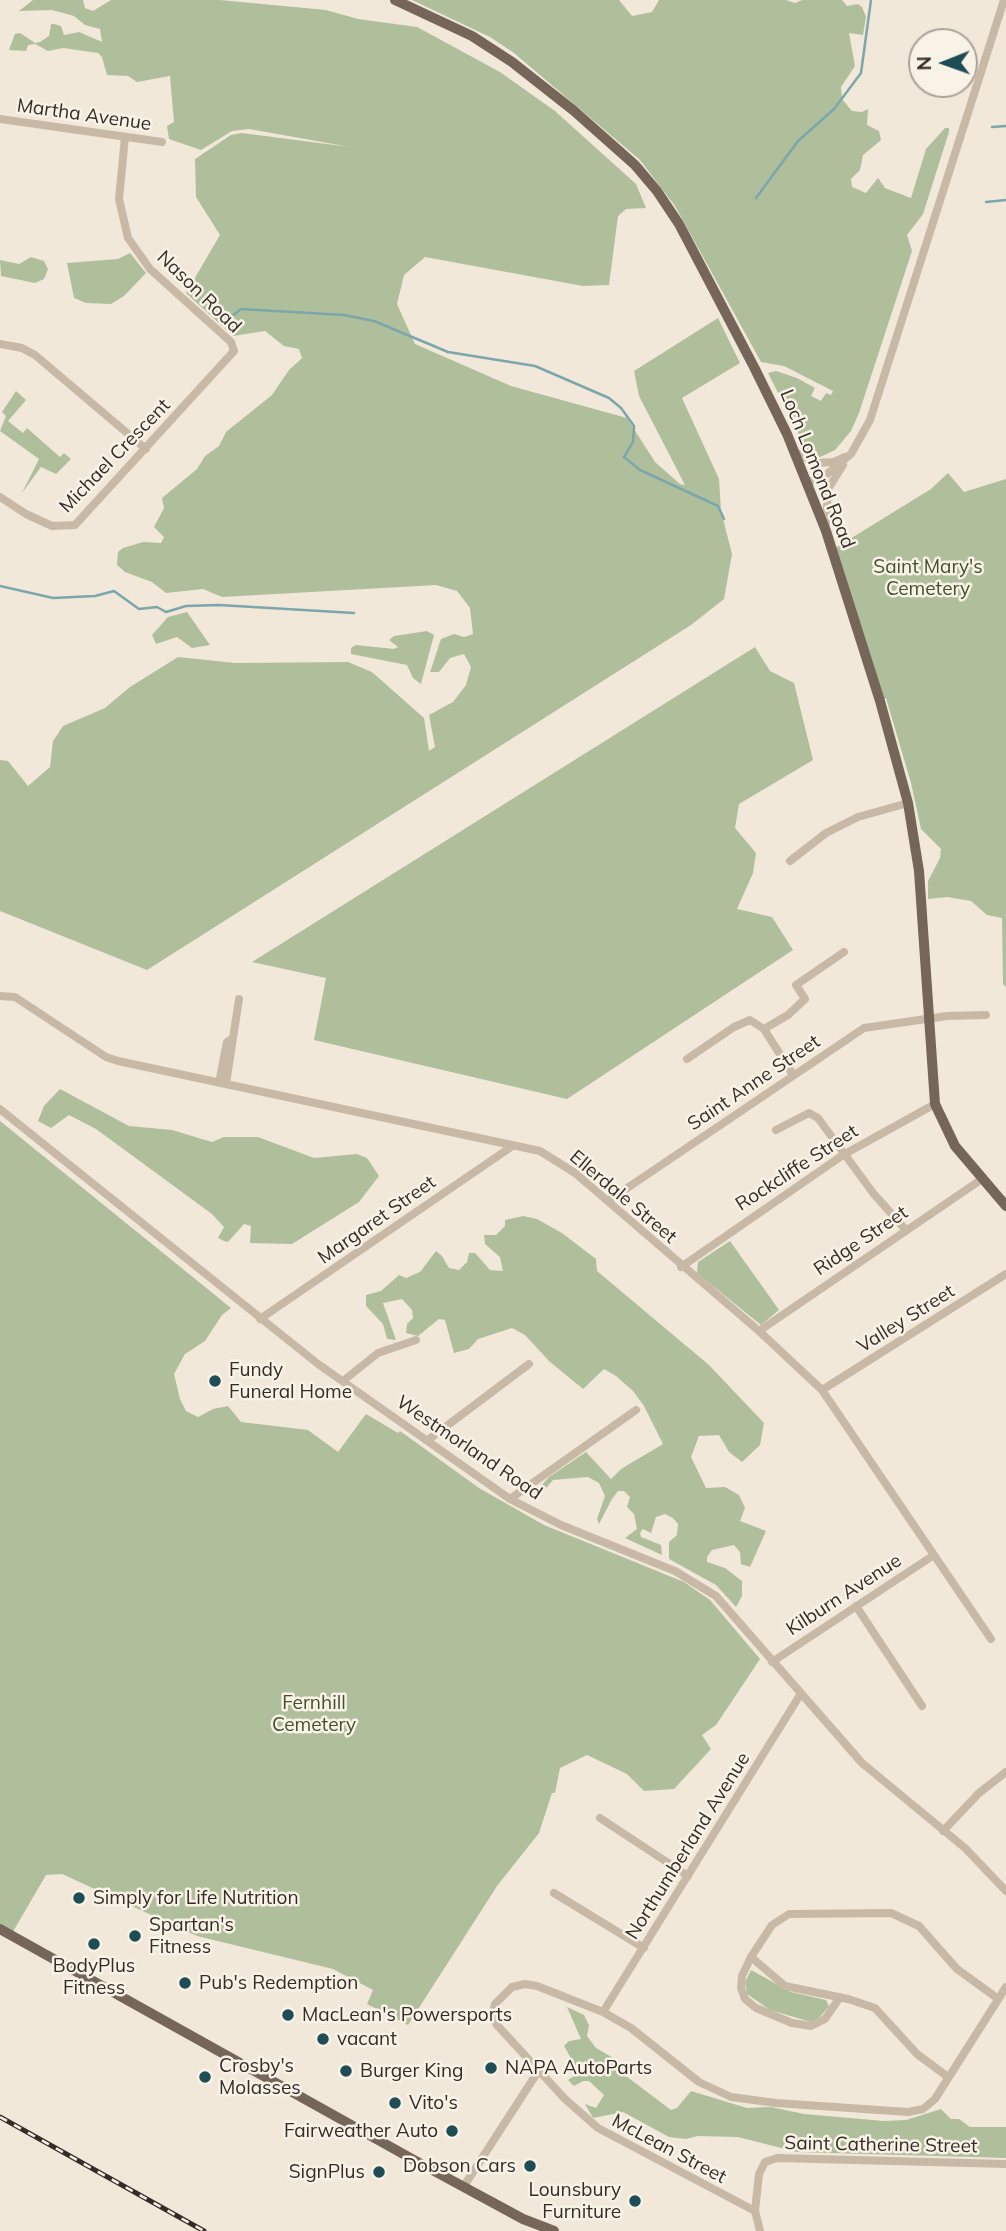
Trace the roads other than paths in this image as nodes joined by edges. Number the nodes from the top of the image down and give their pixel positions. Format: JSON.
{"nodes":[{"id":1,"x":395,"y":0,"type":"edge"},
{"id":2,"x":1004,"y":0,"type":"edge"},
{"id":3,"x":0,"y":121,"type":"edge"},
{"id":4,"x":125,"y":137,"type":"junction"},
{"id":5,"x":163,"y":142,"type":"dead end"},
{"id":6,"x":0,"y":344,"type":"edge"},
{"id":7,"x":234,"y":350,"type":"joint"},
{"id":8,"x":146,"y":449,"type":"junction"},
{"id":9,"x":794,"y":452,"type":"junction"},
{"id":10,"x":851,"y":454,"type":"junction"},
{"id":11,"x":807,"y":483,"type":"junction"},
{"id":12,"x":0,"y":496,"type":"edge"},
{"id":13,"x":826,"y":531,"type":"junction"},
{"id":14,"x":908,"y":803,"type":"junction"},
{"id":15,"x":790,"y":861,"type":"dead end"},
{"id":16,"x":844,"y":953,"type":"dead end"},
{"id":17,"x":0,"y":996,"type":"edge"},
{"id":18,"x":240,"y":999,"type":"dead end"},
{"id":19,"x":986,"y":1015,"type":"dead end"},
{"id":20,"x":929,"y":1019,"type":"junction"},
{"id":21,"x":764,"y":1030,"type":"junction"},
{"id":22,"x":687,"y":1059,"type":"dead end"},
{"id":23,"x":793,"y":1075,"type":"junction"},
{"id":24,"x":222,"y":1084,"type":"junction"},
{"id":25,"x":935,"y":1104,"type":"junction"},
{"id":26,"x":0,"y":1109,"type":"edge"},
{"id":27,"x":776,"y":1130,"type":"dead end"},
{"id":28,"x":511,"y":1147,"type":"junction"},
{"id":29,"x":843,"y":1155,"type":"junction"},
{"id":30,"x":982,"y":1179,"type":"junction"},
{"id":31,"x":608,"y":1200,"type":"junction"},
{"id":32,"x":1006,"y":1206,"type":"edge"},
{"id":33,"x":905,"y":1229,"type":"junction"},
{"id":34,"x":681,"y":1266,"type":"junction"},
{"id":35,"x":1006,"y":1274,"type":"edge"},
{"id":36,"x":260,"y":1319,"type":"junction"},
{"id":37,"x":759,"y":1331,"type":"junction"},
{"id":38,"x":416,"y":1340,"type":"dead end"},
{"id":39,"x":529,"y":1364,"type":"dead end"},
{"id":40,"x":343,"y":1381,"type":"junction"},
{"id":41,"x":822,"y":1390,"type":"junction"},
{"id":42,"x":636,"y":1410,"type":"dead end"},
{"id":43,"x":428,"y":1440,"type":"junction"},
{"id":44,"x":510,"y":1499,"type":"junction"},
{"id":45,"x":934,"y":1555,"type":"junction"},
{"id":46,"x":856,"y":1606,"type":"junction"},
{"id":47,"x":991,"y":1639,"type":"dead end"},
{"id":48,"x":772,"y":1662,"type":"junction"},
{"id":49,"x":800,"y":1696,"type":"junction"},
{"id":50,"x":922,"y":1706,"type":"dead end"},
{"id":51,"x":1006,"y":1772,"type":"edge"},
{"id":52,"x":600,"y":1818,"type":"dead end"},
{"id":53,"x":943,"y":1831,"type":"junction"},
{"id":54,"x":688,"y":1875,"type":"junction"},
{"id":55,"x":1006,"y":1891,"type":"edge"},
{"id":56,"x":554,"y":1893,"type":"dead end"},
{"id":57,"x":0,"y":1929,"type":"edge"},
{"id":58,"x":644,"y":1948,"type":"junction"},
{"id":59,"x":751,"y":1957,"type":"junction"},
{"id":60,"x":1006,"y":1987,"type":"edge"},
{"id":61,"x":840,"y":1997,"type":"junction"},
{"id":62,"x":997,"y":1998,"type":"junction"},
{"id":63,"x":604,"y":2012,"type":"junction"},
{"id":64,"x":538,"y":2070,"type":"junction"},
{"id":65,"x":948,"y":2077,"type":"junction"},
{"id":66,"x":1006,"y":2164,"type":"edge"},
{"id":67,"x":464,"y":2186,"type":"junction"},
{"id":68,"x":755,"y":2211,"type":"junction"},
{"id":69,"x":554,"y":2231,"type":"edge"},
{"id":70,"x":760,"y":2231,"type":"edge"}],
"edges":[{"from":1,"to":9,"type":"main road","name":"Loch Lomond Road"},
{"from":2,"to":10,"type":"street"},
{"from":3,"to":4,"type":"street","name":"Martha Avenue"},
{"from":4,"to":5,"type":"street","name":"Martha Avenue"},
{"from":4,"to":7,"type":"street","name":"Nason Road"},
{"from":6,"to":8,"type":"street"},
{"from":7,"to":8,"type":"street","name":"Michael Crescent"},
{"from":8,"to":12,"type":"street","name":"Michael Crescent"},
{"from":9,"to":10,"type":"street"},
{"from":9,"to":11,"type":"main road","name":"Loch Lomond Road"},
{"from":10,"to":11,"type":"street"},
{"from":10,"to":13,"type":"street"},
{"from":11,"to":13,"type":"main road","name":"Loch Lomond Road"},
{"from":13,"to":14,"type":"main road","name":"Loch Lomond Road"},
{"from":14,"to":15,"type":"street"},
{"from":14,"to":20,"type":"main road","name":"Loch Lomond Road"},
{"from":16,"to":21,"type":"street"},
{"from":17,"to":24,"type":"street","name":"Ellerdale Street"},
{"from":18,"to":24,"type":"street"},
{"from":19,"to":20,"type":"street","name":"Saint Anne Street"},
{"from":20,"to":23,"type":"street","name":"Saint Anne Street"},
{"from":20,"to":25,"type":"main road","name":"Loch Lomond Road"},
{"from":21,"to":22,"type":"street"},
{"from":21,"to":23,"type":"street"},
{"from":23,"to":31,"type":"street","name":"Saint Anne Street"},
{"from":24,"to":28,"type":"street","name":"Ellerdale Street"},
{"from":25,"to":29,"type":"street","name":"Rockcliffe Street"},
{"from":25,"to":30,"type":"main road","name":"Loch Lomond Road"},
{"from":26,"to":36,"type":"street","name":"Westmorland Road"},
{"from":27,"to":29,"type":"street"},
{"from":28,"to":31,"type":"street","name":"Ellerdale Street"},
{"from":28,"to":36,"type":"street","name":"Margaret Street"},
{"from":29,"to":33,"type":"street"},
{"from":29,"to":34,"type":"street","name":"Rockcliffe Street"},
{"from":30,"to":32,"type":"main road","name":"Loch Lomond Road"},
{"from":30,"to":33,"type":"street","name":"Ridge Street"},
{"from":31,"to":34,"type":"street","name":"Ellerdale Street"},
{"from":33,"to":37,"type":"street","name":"Ridge Street"},
{"from":34,"to":37,"type":"street","name":"Ellerdale Street"},
{"from":35,"to":41,"type":"street","name":"Valley Street"},
{"from":36,"to":40,"type":"street","name":"Westmorland Road"},
{"from":37,"to":41,"type":"street","name":"Ellerdale Street"},
{"from":38,"to":40,"type":"street"},
{"from":39,"to":43,"type":"street"},
{"from":40,"to":43,"type":"street","name":"Westmorland Road"},
{"from":41,"to":45,"type":"street","name":"Ellerdale Street"},
{"from":42,"to":44,"type":"street"},
{"from":43,"to":44,"type":"street","name":"Westmorland Road"},
{"from":44,"to":48,"type":"street","name":"Westmorland Road"},
{"from":45,"to":46,"type":"street","name":"Kilburn Avenue"},
{"from":45,"to":47,"type":"street","name":"Ellerdale Street"},
{"from":46,"to":48,"type":"street","name":"Kilburn Avenue"},
{"from":46,"to":50,"type":"street"},
{"from":48,"to":49,"type":"street","name":"Westmorland Road"},
{"from":49,"to":53,"type":"street","name":"Westmorland Road"},
{"from":49,"to":54,"type":"street","name":"Northumberland Avenue"},
{"from":51,"to":53,"type":"street"},
{"from":52,"to":54,"type":"street"},
{"from":53,"to":55,"type":"street","name":"Westmorland Road"},
{"from":54,"to":58,"type":"street","name":"Northumberland Avenue"},
{"from":56,"to":58,"type":"street"},
{"from":57,"to":67,"type":"main road"},
{"from":58,"to":63,"type":"street","name":"Northumberland Avenue"},
{"from":59,"to":61,"type":"street"},
{"from":59,"to":61,"type":"street"},
{"from":59,"to":62,"type":"street"},
{"from":60,"to":62,"type":"street"},
{"from":61,"to":65,"type":"street"},
{"from":62,"to":65,"type":"street"},
{"from":63,"to":64,"type":"street","name":"McLean Street"},
{"from":63,"to":65,"type":"street"},
{"from":64,"to":67,"type":"street"},
{"from":64,"to":68,"type":"street","name":"McLean Street"},
{"from":66,"to":68,"type":"street","name":"Saint Catherine Street"},
{"from":67,"to":69,"type":"main road"},
{"from":68,"to":70,"type":"street"}]}
